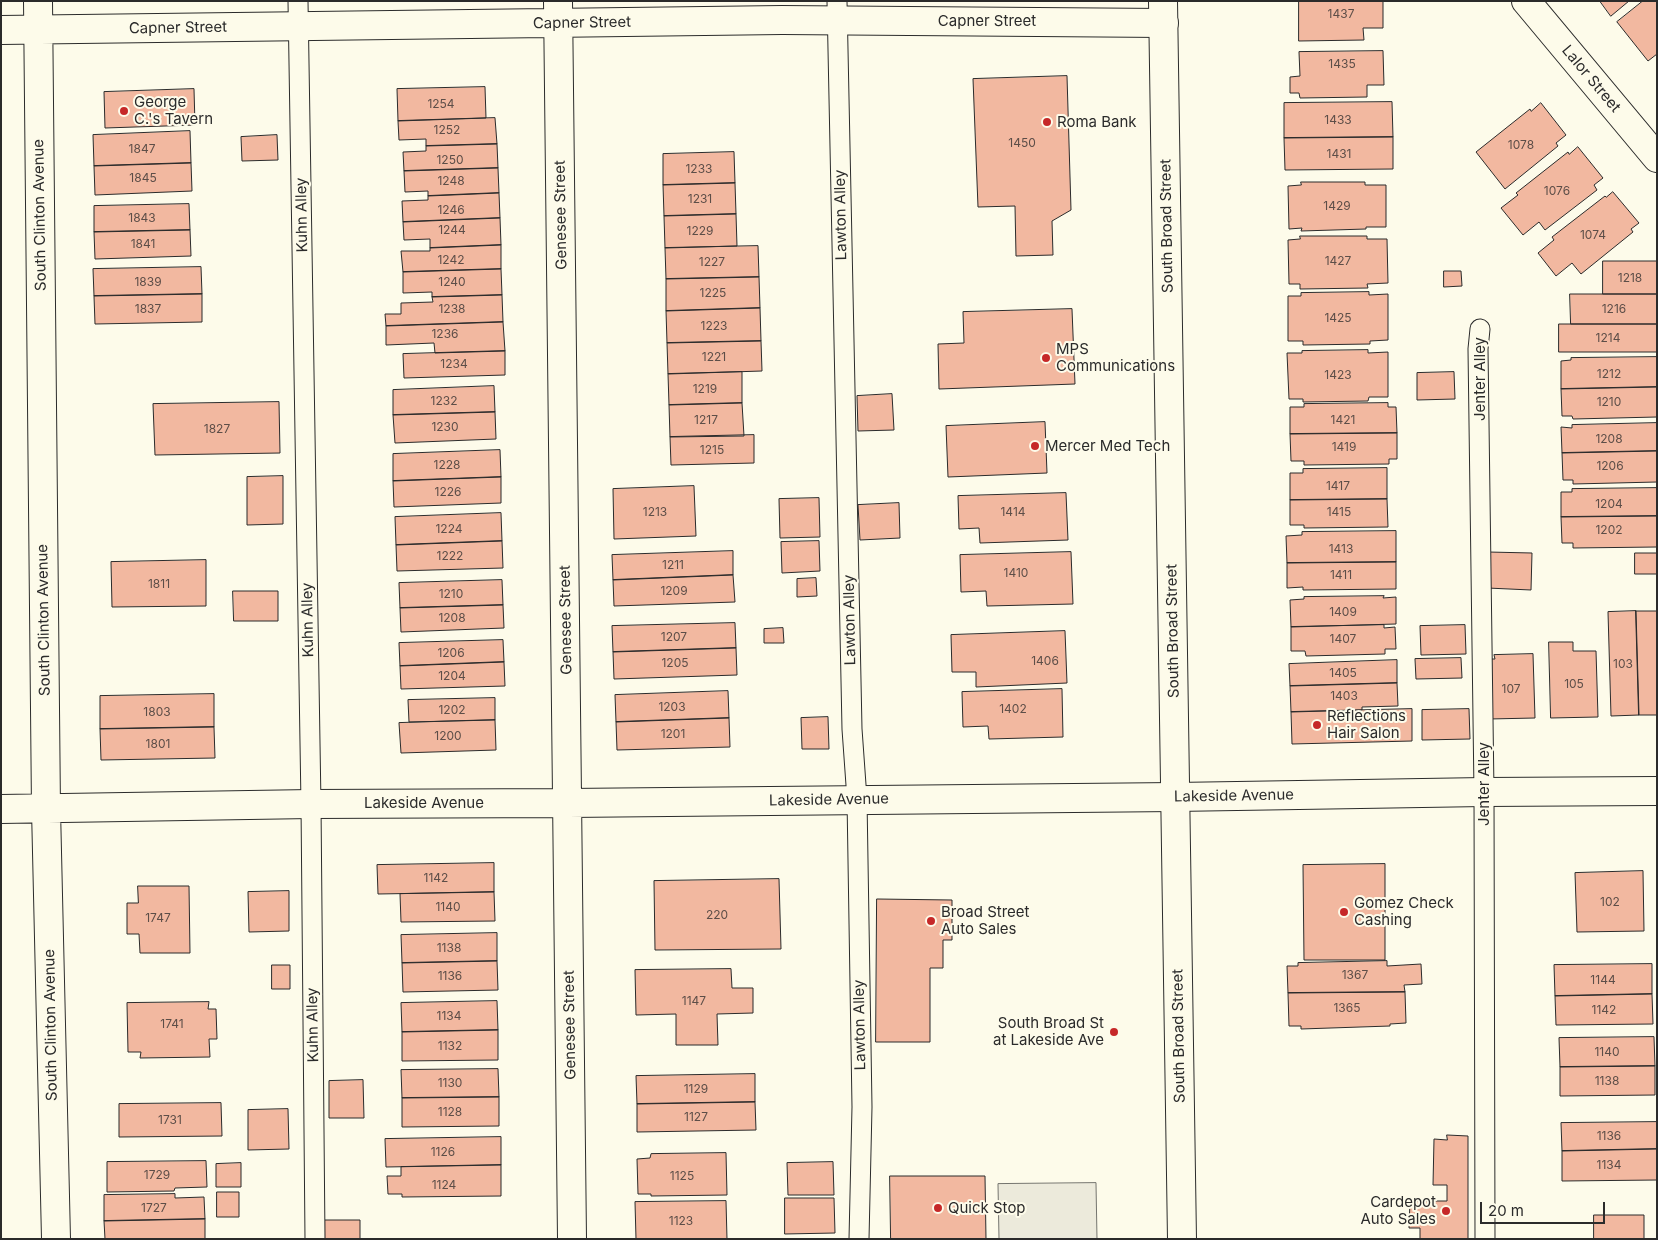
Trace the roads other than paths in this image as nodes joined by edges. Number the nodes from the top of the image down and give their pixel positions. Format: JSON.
{"nodes":[{"id":1,"x":38,"y":1,"type":"edge"},
{"id":2,"x":1526,"y":1,"type":"edge"},
{"id":3,"x":1164,"y":9,"type":"edge"},
{"id":4,"x":837,"y":11,"type":"edge"},
{"id":5,"x":558,"y":12,"type":"edge"},
{"id":6,"x":298,"y":14,"type":"edge"},
{"id":7,"x":1,"y":30,"type":"edge"},
{"id":8,"x":38,"y":30,"type":"junction"},
{"id":9,"x":1657,"y":158,"type":"edge"},
{"id":10,"x":1480,"y":328,"type":"dead end"},
{"id":11,"x":1657,"y":791,"type":"edge"},
{"id":12,"x":1484,"y":792,"type":"junction"},
{"id":13,"x":1176,"y":797,"type":"junction"},
{"id":14,"x":857,"y":799,"type":"junction"},
{"id":15,"x":568,"y":803,"type":"junction"},
{"id":16,"x":311,"y":804,"type":"junction"},
{"id":17,"x":1,"y":809,"type":"edge"},
{"id":18,"x":46,"y":809,"type":"junction"},
{"id":19,"x":56,"y":1239,"type":"edge"},
{"id":20,"x":315,"y":1239,"type":"edge"},
{"id":21,"x":572,"y":1239,"type":"edge"},
{"id":22,"x":859,"y":1239,"type":"edge"},
{"id":23,"x":1182,"y":1239,"type":"edge"},
{"id":24,"x":1485,"y":1239,"type":"edge"}],
"edges":[{"from":1,"to":8,"type":"street","name":"South Clinton Avenue"},
{"from":2,"to":9,"type":"street","name":"Lalor Street"},
{"from":3,"to":4,"type":"street","name":"Capner Street"},
{"from":3,"to":13,"type":"street","name":"South Broad Street"},
{"from":4,"to":5,"type":"street","name":"Capner Street"},
{"from":4,"to":14,"type":"lane","name":"Lawton Alley"},
{"from":5,"to":6,"type":"street","name":"Capner Street"},
{"from":5,"to":15,"type":"street","name":"Genesee Street"},
{"from":6,"to":8,"type":"street","name":"Capner Street"},
{"from":6,"to":16,"type":"lane","name":"Kuhn Alley"},
{"from":7,"to":8,"type":"street","name":"Capner Street"},
{"from":8,"to":18,"type":"street","name":"South Clinton Avenue"},
{"from":10,"to":12,"type":"lane","name":"Jenter Alley"},
{"from":11,"to":12,"type":"street","name":"Lakeside Avenue"},
{"from":12,"to":13,"type":"street","name":"Lakeside Avenue"},
{"from":12,"to":24,"type":"lane","name":"Jenter Alley"},
{"from":13,"to":14,"type":"street","name":"Lakeside Avenue"},
{"from":13,"to":23,"type":"street","name":"South Broad Street"},
{"from":14,"to":15,"type":"street","name":"Lakeside Avenue"},
{"from":14,"to":22,"type":"lane","name":"Lawton Alley"},
{"from":15,"to":16,"type":"street","name":"Lakeside Avenue"},
{"from":15,"to":21,"type":"street","name":"Genesee Street"},
{"from":16,"to":18,"type":"street","name":"Lakeside Avenue"},
{"from":16,"to":20,"type":"lane","name":"Kuhn Alley"},
{"from":17,"to":18,"type":"street","name":"Lakeside Avenue"},
{"from":18,"to":19,"type":"street","name":"South Clinton Avenue"}]}
